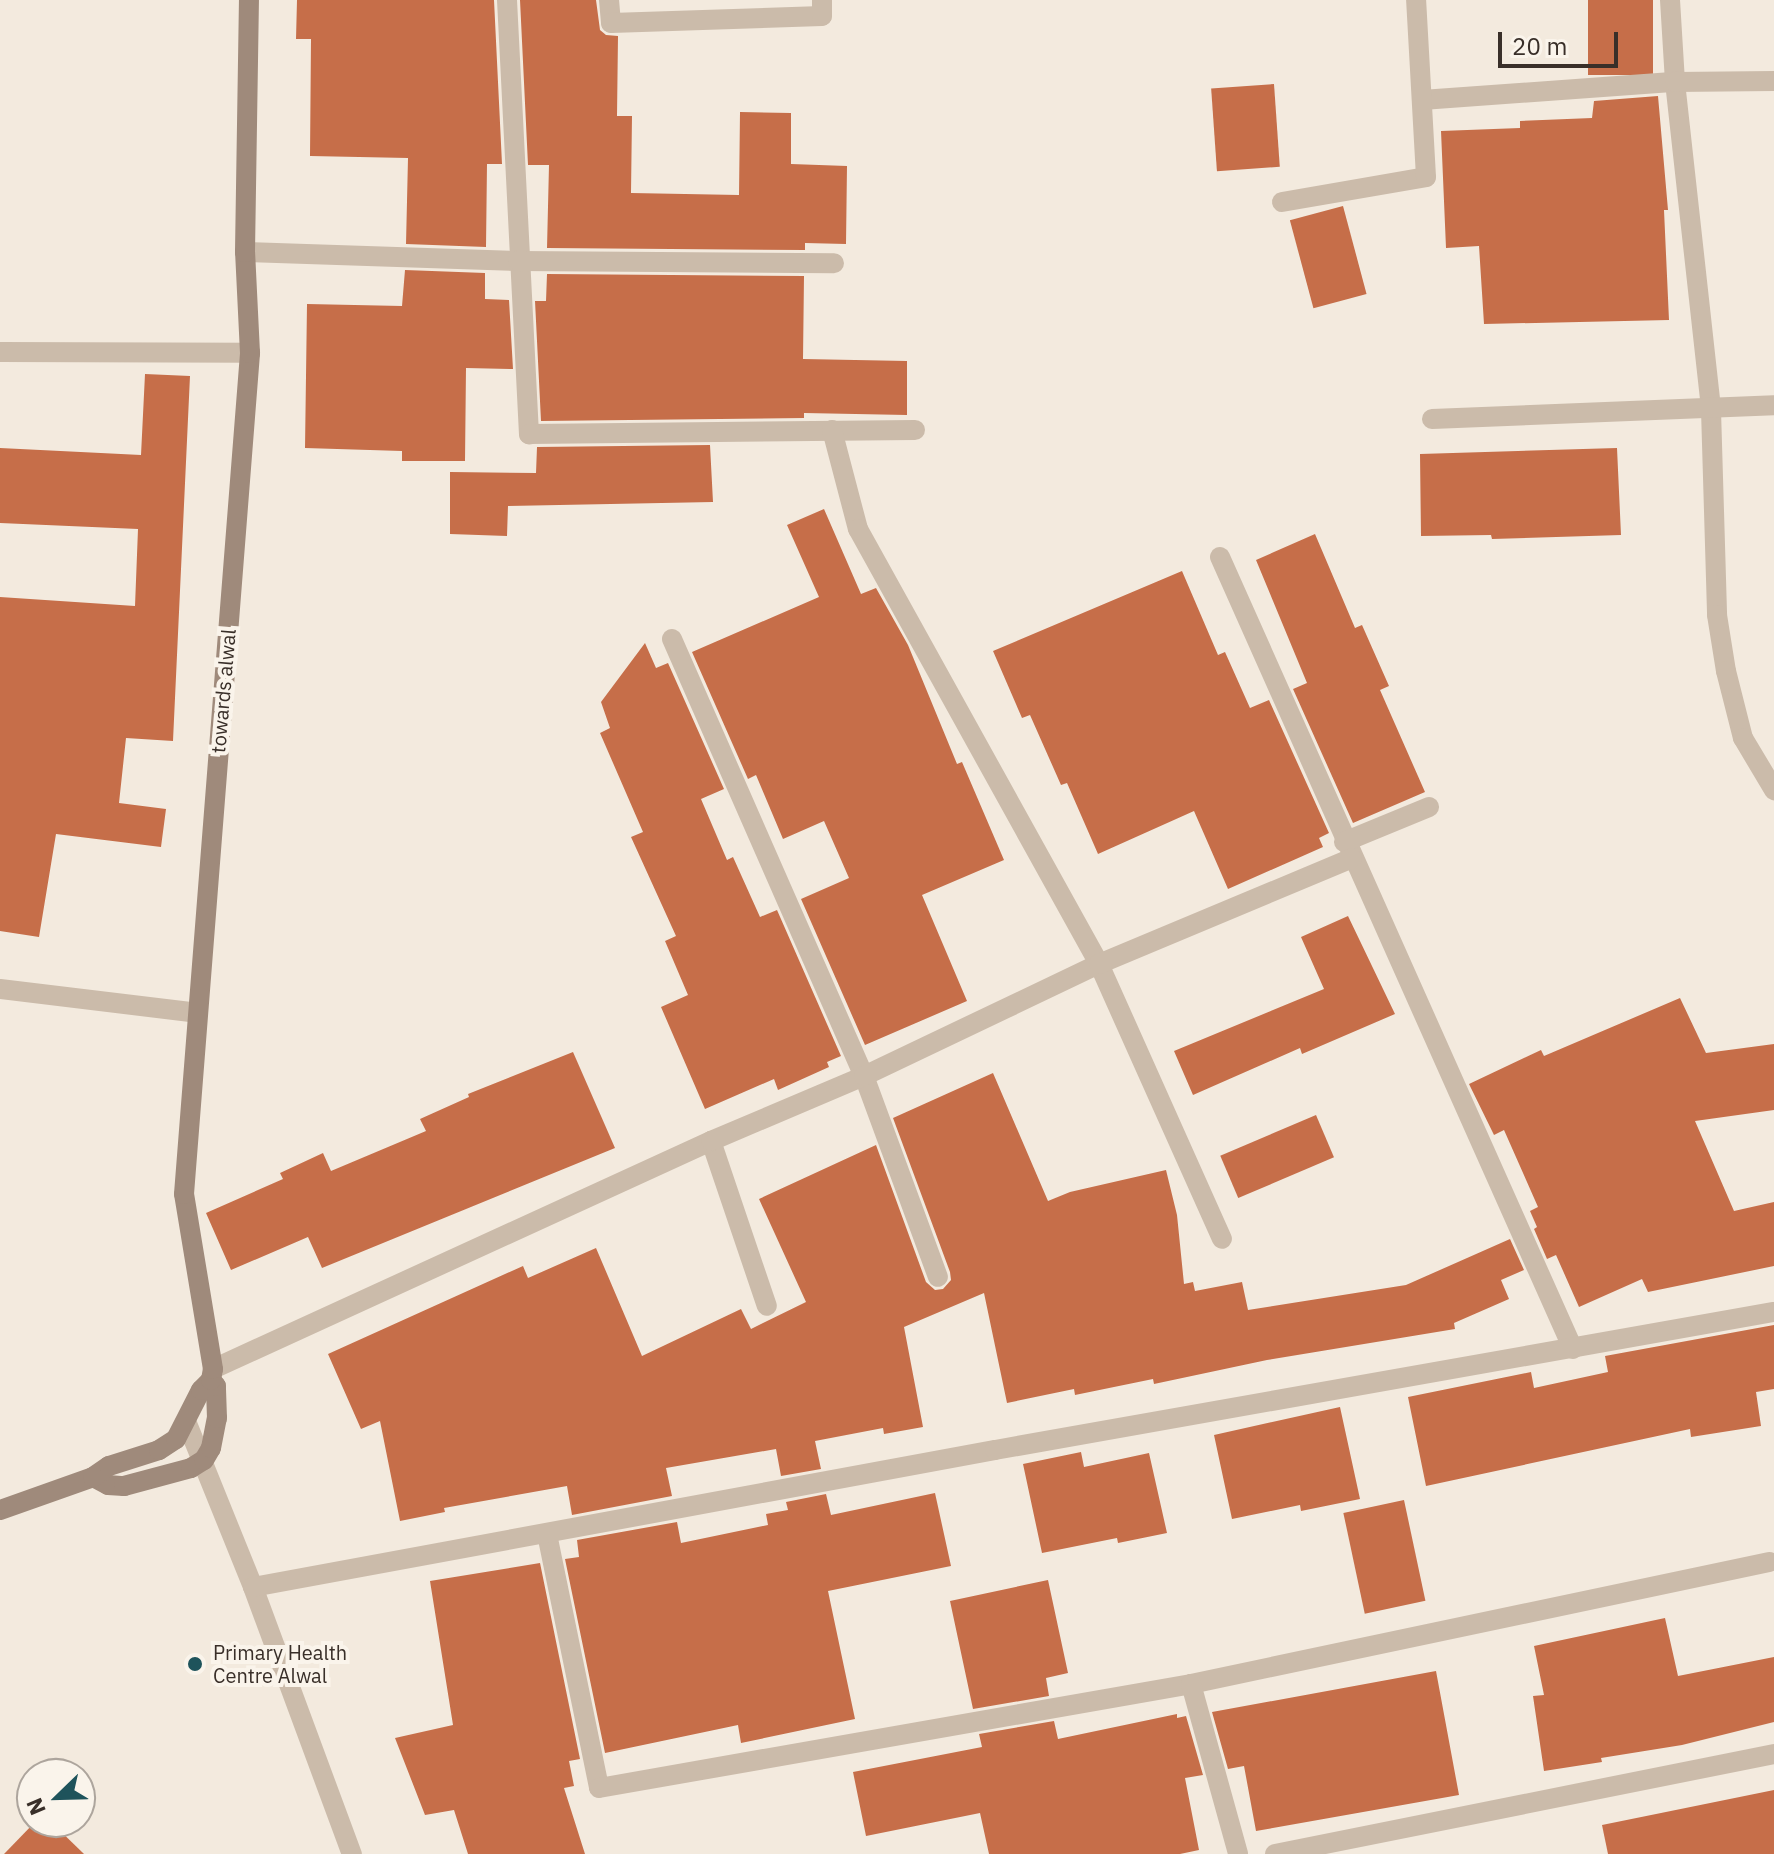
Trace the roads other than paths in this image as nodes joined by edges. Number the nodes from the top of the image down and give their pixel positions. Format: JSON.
{"nodes":[{"id":1,"x":249,"y":0,"type":"edge"},
{"id":2,"x":507,"y":0,"type":"edge"},
{"id":3,"x":609,"y":0,"type":"edge"},
{"id":4,"x":822,"y":0,"type":"edge"},
{"id":5,"x":1416,"y":0,"type":"edge"},
{"id":6,"x":1670,"y":0,"type":"edge"},
{"id":7,"x":1774,"y":81,"type":"edge"},
{"id":8,"x":1675,"y":82,"type":"junction"},
{"id":9,"x":1422,"y":100,"type":"junction"},
{"id":10,"x":1282,"y":202,"type":"dead end"},
{"id":11,"x":245,"y":252,"type":"junction"},
{"id":12,"x":518,"y":261,"type":"junction"},
{"id":13,"x":834,"y":263,"type":"dead end"},
{"id":14,"x":0,"y":352,"type":"edge"},
{"id":15,"x":250,"y":353,"type":"junction"},
{"id":16,"x":1774,"y":405,"type":"edge"},
{"id":17,"x":1711,"y":410,"type":"junction"},
{"id":18,"x":1432,"y":419,"type":"dead end"},
{"id":19,"x":832,"y":430,"type":"junction"},
{"id":20,"x":915,"y":430,"type":"dead end"},
{"id":21,"x":1220,"y":557,"type":"dead end"},
{"id":22,"x":672,"y":639,"type":"dead end"},
{"id":23,"x":1774,"y":790,"type":"edge"},
{"id":24,"x":1429,"y":807,"type":"dead end"},
{"id":25,"x":1348,"y":850,"type":"junction"},
{"id":26,"x":1099,"y":964,"type":"junction"},
{"id":27,"x":0,"y":989,"type":"edge"},
{"id":28,"x":197,"y":1013,"type":"junction"},
{"id":29,"x":864,"y":1076,"type":"junction"},
{"id":30,"x":711,"y":1141,"type":"junction"},
{"id":31,"x":1222,"y":1239,"type":"dead end"},
{"id":32,"x":938,"y":1277,"type":"dead end"},
{"id":33,"x":767,"y":1306,"type":"dead end"},
{"id":34,"x":1774,"y":1312,"type":"edge"},
{"id":35,"x":1573,"y":1349,"type":"junction"},
{"id":36,"x":212,"y":1374,"type":"junction"},
{"id":37,"x":186,"y":1421,"type":"junction"},
{"id":38,"x":204,"y":1460,"type":"junction"},
{"id":39,"x":93,"y":1477,"type":"junction"},
{"id":40,"x":0,"y":1510,"type":"edge"},
{"id":41,"x":547,"y":1534,"type":"junction"},
{"id":42,"x":1769,"y":1562,"type":"dead end"},
{"id":43,"x":253,"y":1587,"type":"junction"},
{"id":44,"x":1191,"y":1684,"type":"junction"},
{"id":45,"x":1774,"y":1754,"type":"edge"},
{"id":46,"x":352,"y":1854,"type":"edge"},
{"id":47,"x":1238,"y":1854,"type":"edge"},
{"id":48,"x":1275,"y":1854,"type":"edge"}],
"edges":[{"from":1,"to":11,"type":"main road","name":"towards alwal"},
{"from":2,"to":12,"type":"street"},
{"from":3,"to":4,"type":"street"},
{"from":5,"to":9,"type":"street"},
{"from":6,"to":8,"type":"street"},
{"from":7,"to":8,"type":"street"},
{"from":8,"to":9,"type":"street"},
{"from":8,"to":17,"type":"street"},
{"from":9,"to":10,"type":"street"},
{"from":11,"to":12,"type":"street"},
{"from":11,"to":15,"type":"main road","name":"towards alwal"},
{"from":12,"to":13,"type":"street"},
{"from":12,"to":19,"type":"street"},
{"from":14,"to":15,"type":"street"},
{"from":15,"to":28,"type":"main road","name":"towards alwal"},
{"from":16,"to":17,"type":"street"},
{"from":17,"to":18,"type":"street"},
{"from":17,"to":23,"type":"street"},
{"from":19,"to":20,"type":"street"},
{"from":19,"to":26,"type":"street"},
{"from":21,"to":25,"type":"street"},
{"from":22,"to":29,"type":"street"},
{"from":24,"to":25,"type":"street"},
{"from":25,"to":26,"type":"street"},
{"from":25,"to":35,"type":"street"},
{"from":26,"to":29,"type":"street"},
{"from":26,"to":31,"type":"street"},
{"from":27,"to":28,"type":"street"},
{"from":28,"to":36,"type":"main road","name":"towards alwal"},
{"from":29,"to":30,"type":"street"},
{"from":29,"to":32,"type":"street"},
{"from":30,"to":33,"type":"street"},
{"from":30,"to":36,"type":"street"},
{"from":34,"to":35,"type":"street"},
{"from":35,"to":41,"type":"street"},
{"from":36,"to":37,"type":"main road"},
{"from":36,"to":38,"type":"main road","name":"towards alwal"},
{"from":37,"to":38,"type":"street"},
{"from":37,"to":39,"type":"main road"},
{"from":38,"to":39,"type":"main road"},
{"from":38,"to":43,"type":"street"},
{"from":39,"to":40,"type":"main road"},
{"from":41,"to":43,"type":"street"},
{"from":41,"to":44,"type":"street"},
{"from":42,"to":44,"type":"street"},
{"from":43,"to":46,"type":"street"},
{"from":44,"to":47,"type":"street"},
{"from":45,"to":48,"type":"street"}]}
